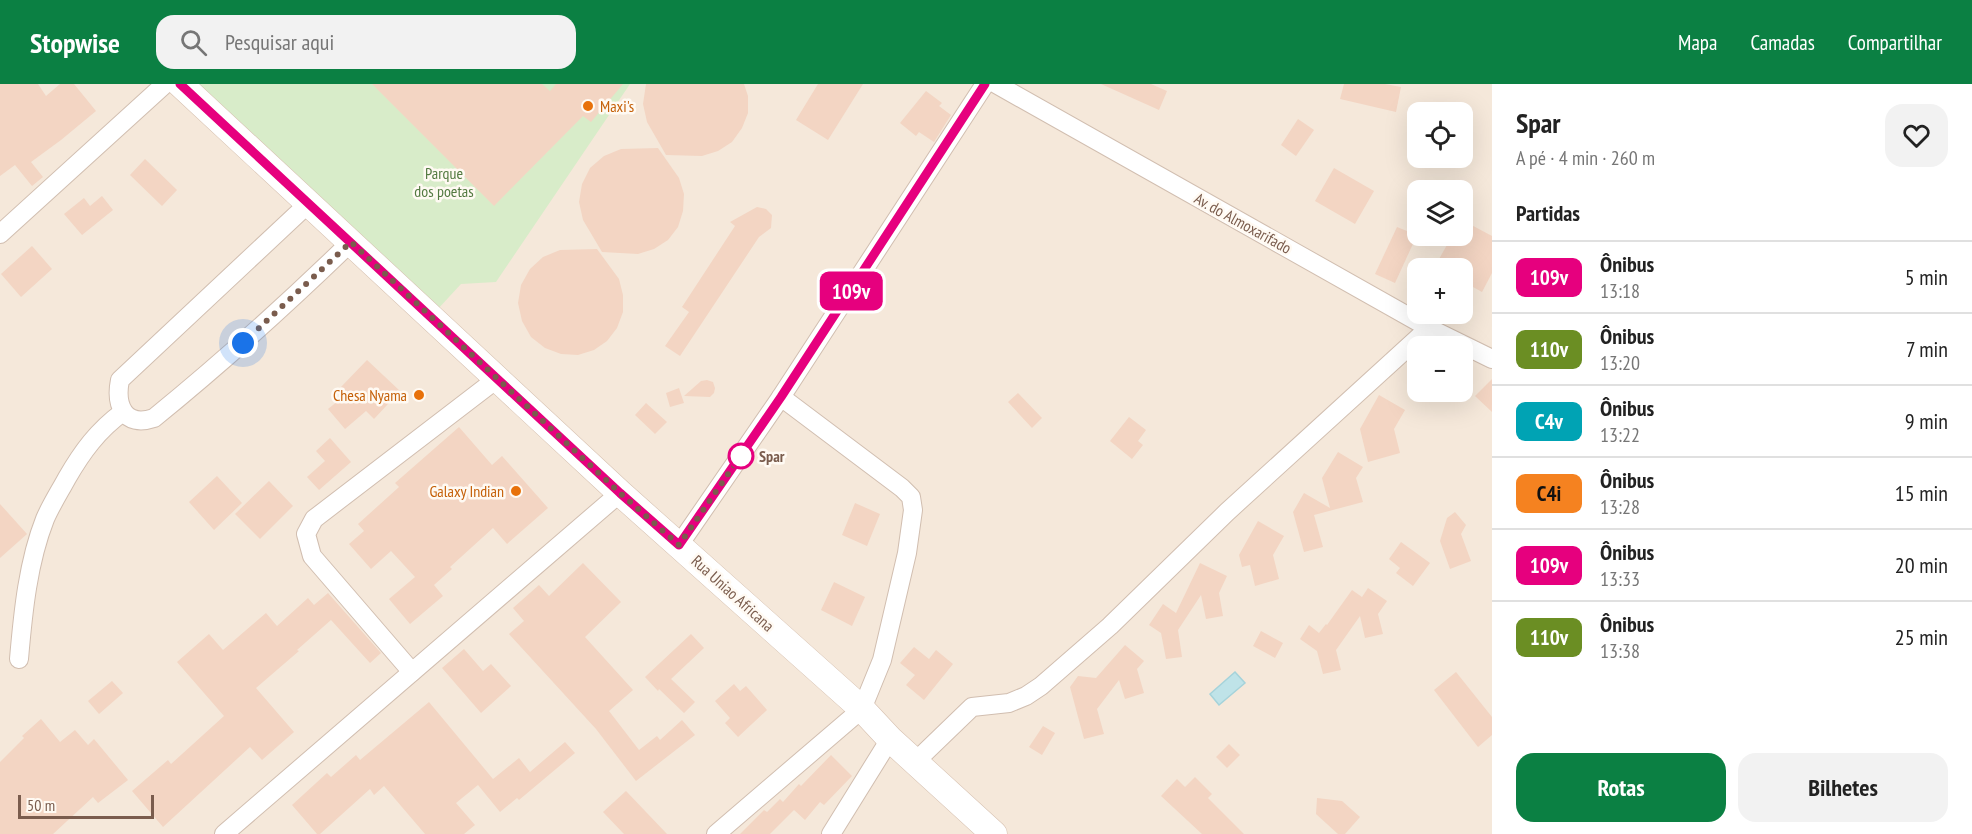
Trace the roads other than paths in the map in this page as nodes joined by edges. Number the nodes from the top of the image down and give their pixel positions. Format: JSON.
{"nodes":[{"id":1,"x":165,"y":84,"type":"edge"},
{"id":2,"x":180,"y":84,"type":"edge"},
{"id":3,"x":985,"y":84,"type":"edge"},
{"id":4,"x":996,"y":84,"type":"edge"},
{"id":5,"x":309,"y":203,"type":"junction"},
{"id":6,"x":0,"y":234,"type":"edge"},
{"id":7,"x":351,"y":242,"type":"junction"},
{"id":8,"x":1429,"y":328,"type":"junction"},
{"id":9,"x":1492,"y":359,"type":"edge"},
{"id":10,"x":498,"y":378,"type":"junction"},
{"id":11,"x":781,"y":397,"type":"junction"},
{"id":12,"x":123,"y":412,"type":"junction"},
{"id":13,"x":620,"y":493,"type":"junction"},
{"id":14,"x":679,"y":545,"type":"junction"},
{"id":15,"x":19,"y":658,"type":"dead end"},
{"id":16,"x":412,"y":672,"type":"junction"},
{"id":17,"x":862,"y":709,"type":"junction"},
{"id":18,"x":890,"y":739,"type":"junction"},
{"id":19,"x":915,"y":762,"type":"junction"},
{"id":20,"x":224,"y":834,"type":"edge"},
{"id":21,"x":716,"y":834,"type":"edge"},
{"id":22,"x":831,"y":834,"type":"edge"},
{"id":23,"x":994,"y":834,"type":"edge"}],
"edges":[{"from":1,"to":6,"type":"street"},
{"from":2,"to":5,"type":"main road","name":"Rua Uniao Africana"},
{"from":3,"to":11,"type":"street"},
{"from":4,"to":8,"type":"street","name":"Av. do Almoxarifado"},
{"from":5,"to":7,"type":"main road","name":"Rua Uniao Africana"},
{"from":5,"to":12,"type":"street"},
{"from":7,"to":10,"type":"main road","name":"Rua Uniao Africana"},
{"from":7,"to":12,"type":"street"},
{"from":8,"to":9,"type":"street","name":"Av. do Almoxarifado"},
{"from":8,"to":19,"type":"street"},
{"from":10,"to":13,"type":"main road","name":"Rua Uniao Africana"},
{"from":10,"to":16,"type":"street"},
{"from":11,"to":14,"type":"street"},
{"from":11,"to":17,"type":"street"},
{"from":12,"to":15,"type":"street"},
{"from":13,"to":14,"type":"main road","name":"Rua Uniao Africana"},
{"from":13,"to":16,"type":"street"},
{"from":14,"to":17,"type":"main road","name":"Rua Uniao Africana"},
{"from":16,"to":20,"type":"street"},
{"from":17,"to":18,"type":"main road","name":"Rua Uniao Africana"},
{"from":17,"to":21,"type":"street"},
{"from":18,"to":19,"type":"main road","name":"Rua Uniao Africana"},
{"from":18,"to":22,"type":"street"},
{"from":19,"to":23,"type":"main road","name":"Rua Uniao Africana"}]}
